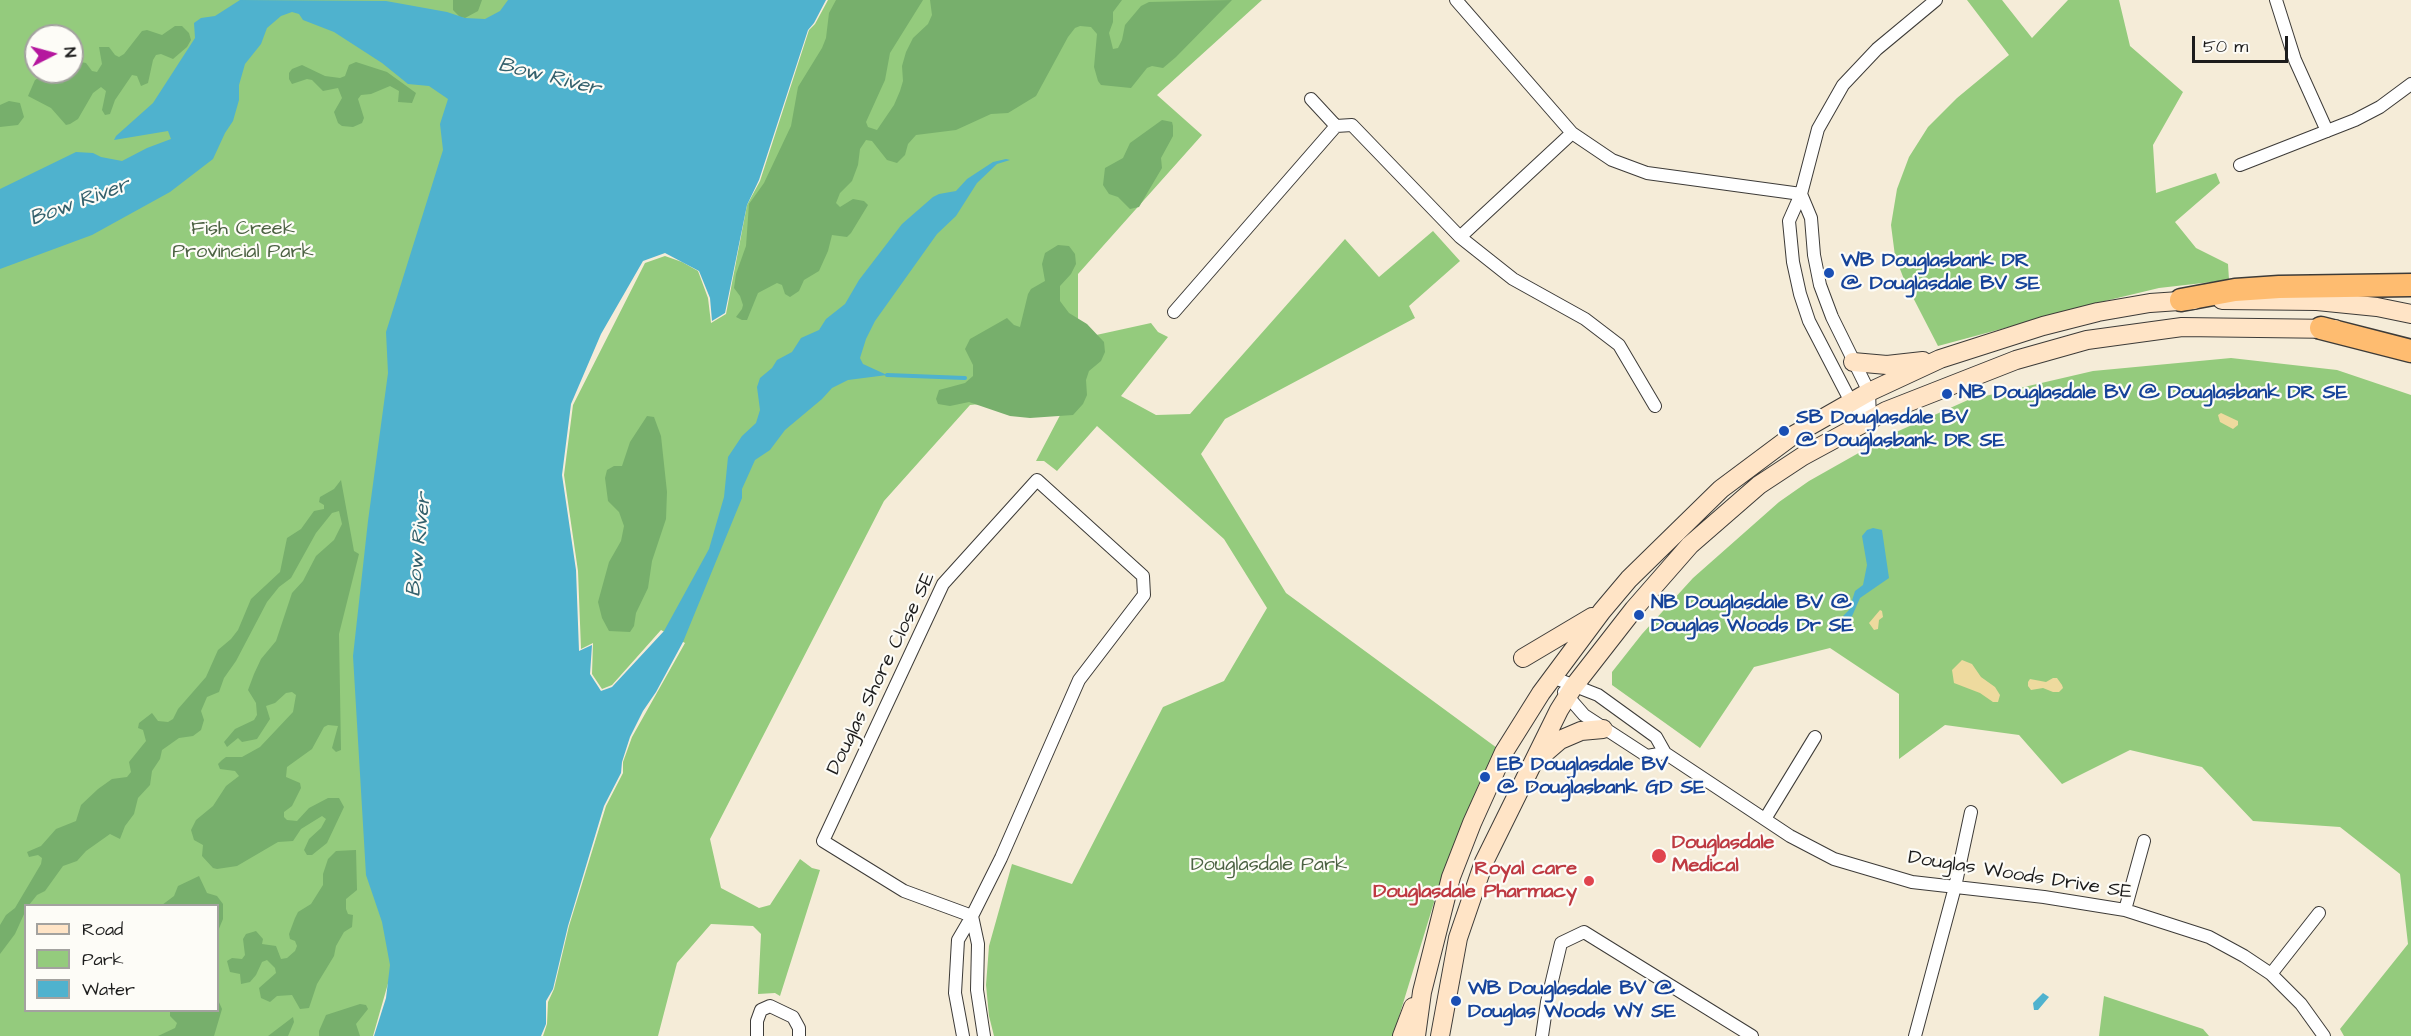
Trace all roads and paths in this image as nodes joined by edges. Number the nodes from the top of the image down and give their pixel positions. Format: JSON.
{"nodes":[{"id":1,"x":1456,"y":0,"type":"edge"},
{"id":2,"x":1936,"y":0,"type":"edge"},
{"id":3,"x":2276,"y":0,"type":"edge"},
{"id":4,"x":2411,"y":84,"type":"edge"},
{"id":5,"x":1311,"y":99,"type":"dead end"},
{"id":6,"x":1336,"y":126,"type":"junction"},
{"id":7,"x":2327,"y":130,"type":"junction"},
{"id":8,"x":1572,"y":133,"type":"junction"},
{"id":9,"x":2240,"y":165,"type":"dead end"},
{"id":10,"x":1801,"y":194,"type":"junction"},
{"id":11,"x":1460,"y":237,"type":"junction"},
{"id":12,"x":2411,"y":285,"type":"edge"},
{"id":13,"x":2181,"y":300,"type":"junction"},
{"id":14,"x":1174,"y":312,"type":"dead end"},
{"id":15,"x":2411,"y":314,"type":"edge"},
{"id":16,"x":2321,"y":328,"type":"junction"},
{"id":17,"x":2411,"y":339,"type":"edge"},
{"id":18,"x":2411,"y":351,"type":"edge"},
{"id":19,"x":1940,"y":360,"type":"junction"},
{"id":20,"x":1853,"y":362,"type":"junction"},
{"id":21,"x":1869,"y":392,"type":"junction"},
{"id":22,"x":1851,"y":402,"type":"junction"},
{"id":23,"x":1655,"y":405,"type":"dead end"},
{"id":24,"x":1870,"y":419,"type":"junction"},
{"id":25,"x":1602,"y":611,"type":"junction"},
{"id":26,"x":1523,"y":658,"type":"dead end"},
{"id":27,"x":1552,"y":677,"type":"junction"},
{"id":28,"x":1571,"y":691,"type":"junction"},
{"id":29,"x":1603,"y":729,"type":"junction"},
{"id":30,"x":1815,"y":737,"type":"dead end"},
{"id":31,"x":1665,"y":753,"type":"junction"},
{"id":32,"x":1530,"y":767,"type":"junction"},
{"id":33,"x":1971,"y":812,"type":"dead end"},
{"id":34,"x":1765,"y":819,"type":"junction"},
{"id":35,"x":2144,"y":841,"type":"dead end"},
{"id":36,"x":1955,"y":887,"type":"junction"},
{"id":37,"x":2125,"y":910,"type":"junction"},
{"id":38,"x":2319,"y":913,"type":"dead end"},
{"id":39,"x":972,"y":916,"type":"junction"},
{"id":40,"x":2271,"y":974,"type":"junction"},
{"id":41,"x":1422,"y":992,"type":"junction"},
{"id":42,"x":757,"y":1036,"type":"edge"},
{"id":43,"x":799,"y":1036,"type":"edge"},
{"id":44,"x":963,"y":1036,"type":"edge"},
{"id":45,"x":984,"y":1036,"type":"edge"},
{"id":46,"x":1402,"y":1036,"type":"edge"},
{"id":47,"x":1416,"y":1036,"type":"edge"},
{"id":48,"x":1440,"y":1036,"type":"edge"},
{"id":49,"x":1542,"y":1036,"type":"edge"},
{"id":50,"x":1752,"y":1036,"type":"edge"},
{"id":51,"x":1916,"y":1036,"type":"edge"},
{"id":52,"x":2324,"y":1036,"type":"edge"}],
"edges":[{"from":1,"to":8,"type":"street"},
{"from":2,"to":10,"type":"street"},
{"from":3,"to":7,"type":"street"},
{"from":4,"to":7,"type":"street"},
{"from":5,"to":6,"type":"street"},
{"from":6,"to":11,"type":"street"},
{"from":6,"to":14,"type":"street"},
{"from":7,"to":9,"type":"street"},
{"from":8,"to":10,"type":"street"},
{"from":8,"to":11,"type":"street"},
{"from":10,"to":20,"type":"street"},
{"from":10,"to":22,"type":"street"},
{"from":11,"to":23,"type":"street"},
{"from":12,"to":13,"type":"highway"},
{"from":13,"to":15,"type":"street"},
{"from":13,"to":19,"type":"street"},
{"from":16,"to":17,"type":"street"},
{"from":16,"to":18,"type":"highway"},
{"from":16,"to":24,"type":"street"},
{"from":19,"to":20,"type":"street"},
{"from":19,"to":21,"type":"street"},
{"from":20,"to":21,"type":"street"},
{"from":21,"to":22,"type":"street"},
{"from":21,"to":24,"type":"street"},
{"from":22,"to":24,"type":"street"},
{"from":22,"to":25,"type":"street"},
{"from":24,"to":28,"type":"street"},
{"from":25,"to":26,"type":"street"},
{"from":25,"to":27,"type":"street"},
{"from":27,"to":28,"type":"street","name":"Douglas Woods Drive SE"},
{"from":27,"to":41,"type":"street"},
{"from":28,"to":29,"type":"street","name":"Douglas Woods Drive SE"},
{"from":28,"to":31,"type":"street","name":"Douglas Woods Drive SE"},
{"from":28,"to":32,"type":"street"},
{"from":29,"to":31,"type":"street","name":"Douglas Woods Drive SE"},
{"from":29,"to":32,"type":"street"},
{"from":30,"to":34,"type":"street"},
{"from":31,"to":34,"type":"street","name":"Douglas Woods Drive SE"},
{"from":32,"to":48,"type":"street"},
{"from":33,"to":36,"type":"street"},
{"from":34,"to":36,"type":"street","name":"Douglas Woods Drive SE"},
{"from":35,"to":37,"type":"street"},
{"from":36,"to":37,"type":"street","name":"Douglas Woods Drive SE"},
{"from":36,"to":51,"type":"street"},
{"from":37,"to":40,"type":"street","name":"Douglas Woods Drive SE"},
{"from":38,"to":40,"type":"street"},
{"from":39,"to":39,"type":"street","name":"Douglas Shore Close SE"},
{"from":39,"to":44,"type":"street","name":"Douglas Shore Close SE"},
{"from":39,"to":45,"type":"street"},
{"from":40,"to":52,"type":"street","name":"Douglas Woods Drive SE"},
{"from":41,"to":46,"type":"street"},
{"from":41,"to":47,"type":"street"},
{"from":42,"to":43,"type":"street"},
{"from":49,"to":50,"type":"street"}]}
